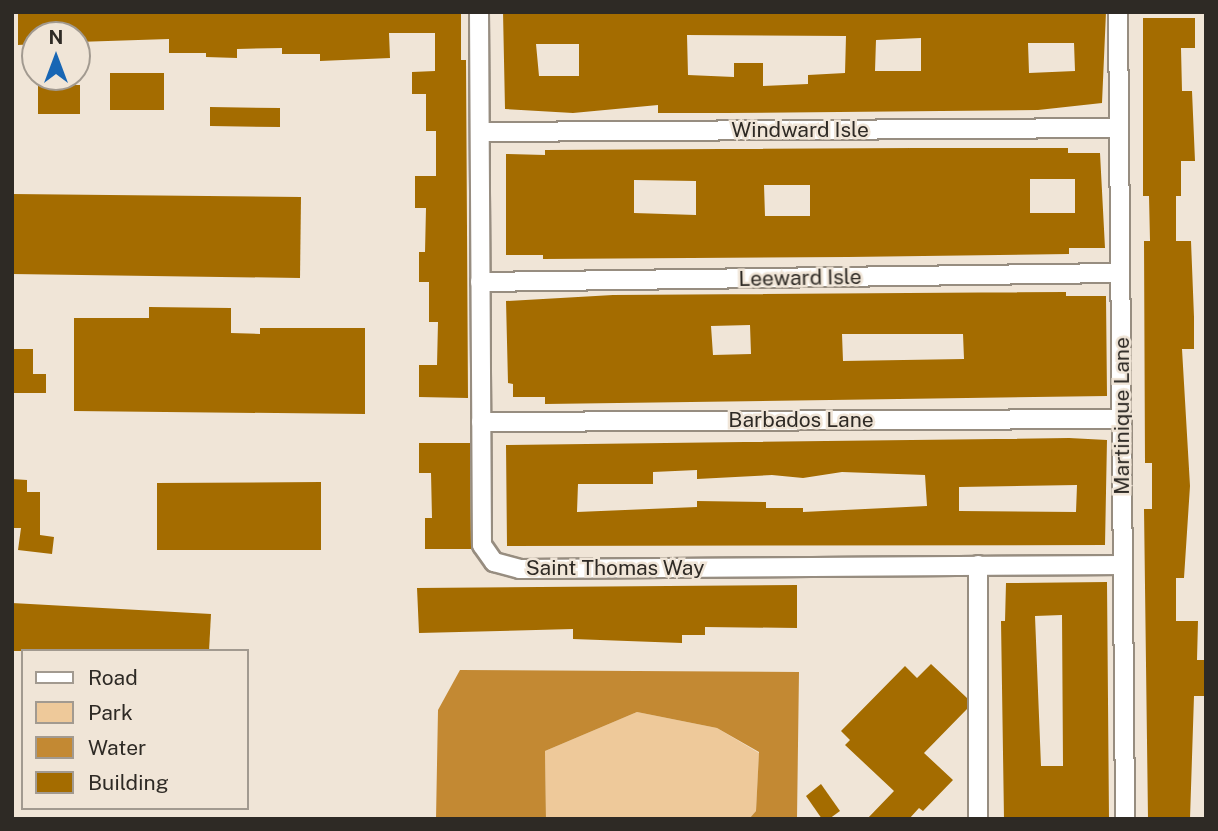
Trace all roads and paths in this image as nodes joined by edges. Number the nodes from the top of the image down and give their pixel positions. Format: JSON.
{"nodes":[{"id":1,"x":479,"y":12,"type":"edge"},
{"id":2,"x":1118,"y":12,"type":"edge"},
{"id":3,"x":1119,"y":128,"type":"junction"},
{"id":4,"x":480,"y":132,"type":"junction"},
{"id":5,"x":1120,"y":273,"type":"junction"},
{"id":6,"x":481,"y":282,"type":"junction"},
{"id":7,"x":1121,"y":419,"type":"junction"},
{"id":8,"x":481,"y":422,"type":"junction"},
{"id":9,"x":978,"y":565,"type":"junction"},
{"id":10,"x":1123,"y":565,"type":"junction"},
{"id":11,"x":978,"y":819,"type":"edge"},
{"id":12,"x":1125,"y":819,"type":"edge"}],
"edges":[{"from":1,"to":4,"type":"street","name":"Saint Thomas Way"},
{"from":2,"to":3,"type":"street","name":"Martinique Lane"},
{"from":3,"to":4,"type":"street","name":"Windward Isle"},
{"from":3,"to":5,"type":"street","name":"Martinique Lane"},
{"from":4,"to":6,"type":"street","name":"Saint Thomas Way"},
{"from":5,"to":6,"type":"street","name":"Leeward Isle"},
{"from":5,"to":7,"type":"street","name":"Martinique Lane"},
{"from":6,"to":8,"type":"street","name":"Saint Thomas Way"},
{"from":7,"to":8,"type":"street","name":"Barbados Lane"},
{"from":7,"to":10,"type":"street","name":"Martinique Lane"},
{"from":8,"to":9,"type":"street","name":"Saint Thomas Way"},
{"from":9,"to":10,"type":"street","name":"Saint Thomas Way"},
{"from":9,"to":11,"type":"street"},
{"from":10,"to":12,"type":"street","name":"Martinique Lane"}]}
